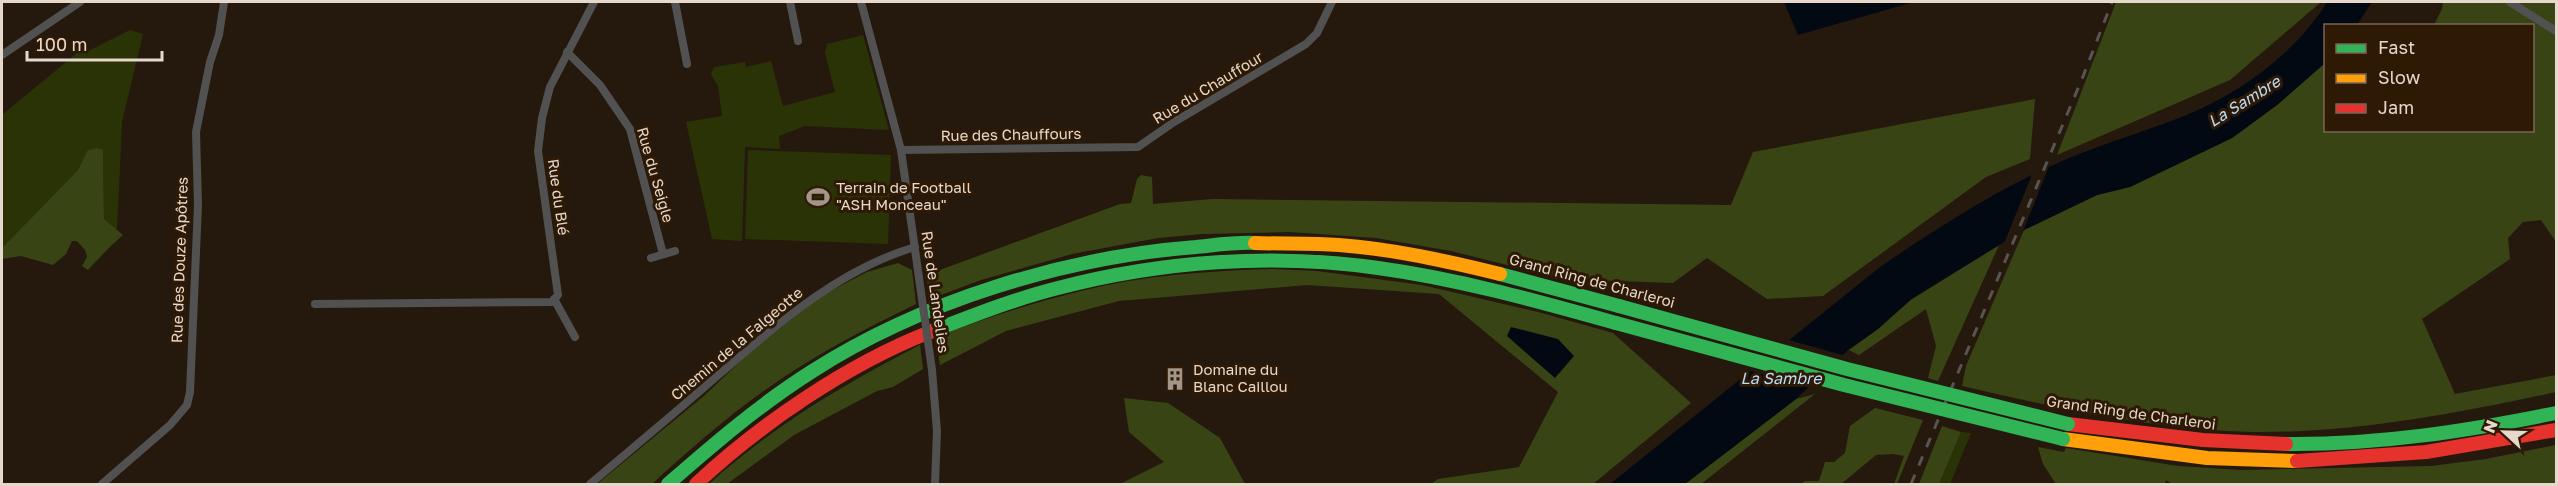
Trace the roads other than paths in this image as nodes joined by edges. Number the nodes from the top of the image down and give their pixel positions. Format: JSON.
{"nodes":[{"id":1,"x":80,"y":2,"type":"edge"},
{"id":2,"x":224,"y":2,"type":"edge"},
{"id":3,"x":594,"y":2,"type":"edge"},
{"id":4,"x":675,"y":2,"type":"edge"},
{"id":5,"x":790,"y":2,"type":"edge"},
{"id":6,"x":861,"y":2,"type":"edge"},
{"id":7,"x":1332,"y":2,"type":"edge"},
{"id":8,"x":2510,"y":2,"type":"edge"},
{"id":9,"x":2556,"y":31,"type":"edge"},
{"id":10,"x":798,"y":41,"type":"dead end"},
{"id":11,"x":567,"y":52,"type":"junction"},
{"id":12,"x":2,"y":55,"type":"edge"},
{"id":13,"x":687,"y":64,"type":"dead end"},
{"id":14,"x":1121,"y":147,"type":"joint"},
{"id":15,"x":901,"y":150,"type":"junction"},
{"id":16,"x":915,"y":247,"type":"junction"},
{"id":17,"x":675,"y":251,"type":"dead end"},
{"id":18,"x":663,"y":254,"type":"junction"},
{"id":19,"x":651,"y":258,"type":"dead end"},
{"id":20,"x":555,"y":299,"type":"junction"},
{"id":21,"x":315,"y":304,"type":"dead end"},
{"id":22,"x":575,"y":337,"type":"dead end"},
{"id":23,"x":2556,"y":413,"type":"edge"},
{"id":24,"x":2556,"y":430,"type":"edge"},
{"id":25,"x":102,"y":484,"type":"edge"},
{"id":26,"x":590,"y":484,"type":"edge"},
{"id":27,"x":668,"y":484,"type":"edge"},
{"id":28,"x":696,"y":484,"type":"edge"},
{"id":29,"x":935,"y":484,"type":"edge"}],
"edges":[{"from":1,"to":12,"type":"street"},
{"from":2,"to":25,"type":"street","name":"Rue des Douze Apôtres"},
{"from":3,"to":11,"type":"street","name":"Rue du Blé"},
{"from":4,"to":13,"type":"street"},
{"from":5,"to":10,"type":"street"},
{"from":6,"to":15,"type":"street","name":"Rue de Landelies"},
{"from":7,"to":14,"type":"street","name":"Rue du Chauffour"},
{"from":8,"to":9,"type":"street"},
{"from":11,"to":18,"type":"street","name":"Rue du Seigle"},
{"from":11,"to":20,"type":"street","name":"Rue du Blé"},
{"from":14,"to":15,"type":"street","name":"Rue des Chauffours"},
{"from":15,"to":16,"type":"street","name":"Rue de Landelies"},
{"from":16,"to":26,"type":"street","name":"Chemin de la Falgeotte"},
{"from":16,"to":29,"type":"street","name":"Rue de Landelies","bridge":true},
{"from":17,"to":18,"type":"street"},
{"from":18,"to":19,"type":"street"},
{"from":20,"to":21,"type":"street"},
{"from":20,"to":22,"type":"street","name":"Rue du Blé"},
{"from":23,"to":27,"type":"highway","name":"Grand Ring de Charleroi","bridge":true},
{"from":24,"to":28,"type":"highway","bridge":true}]}
